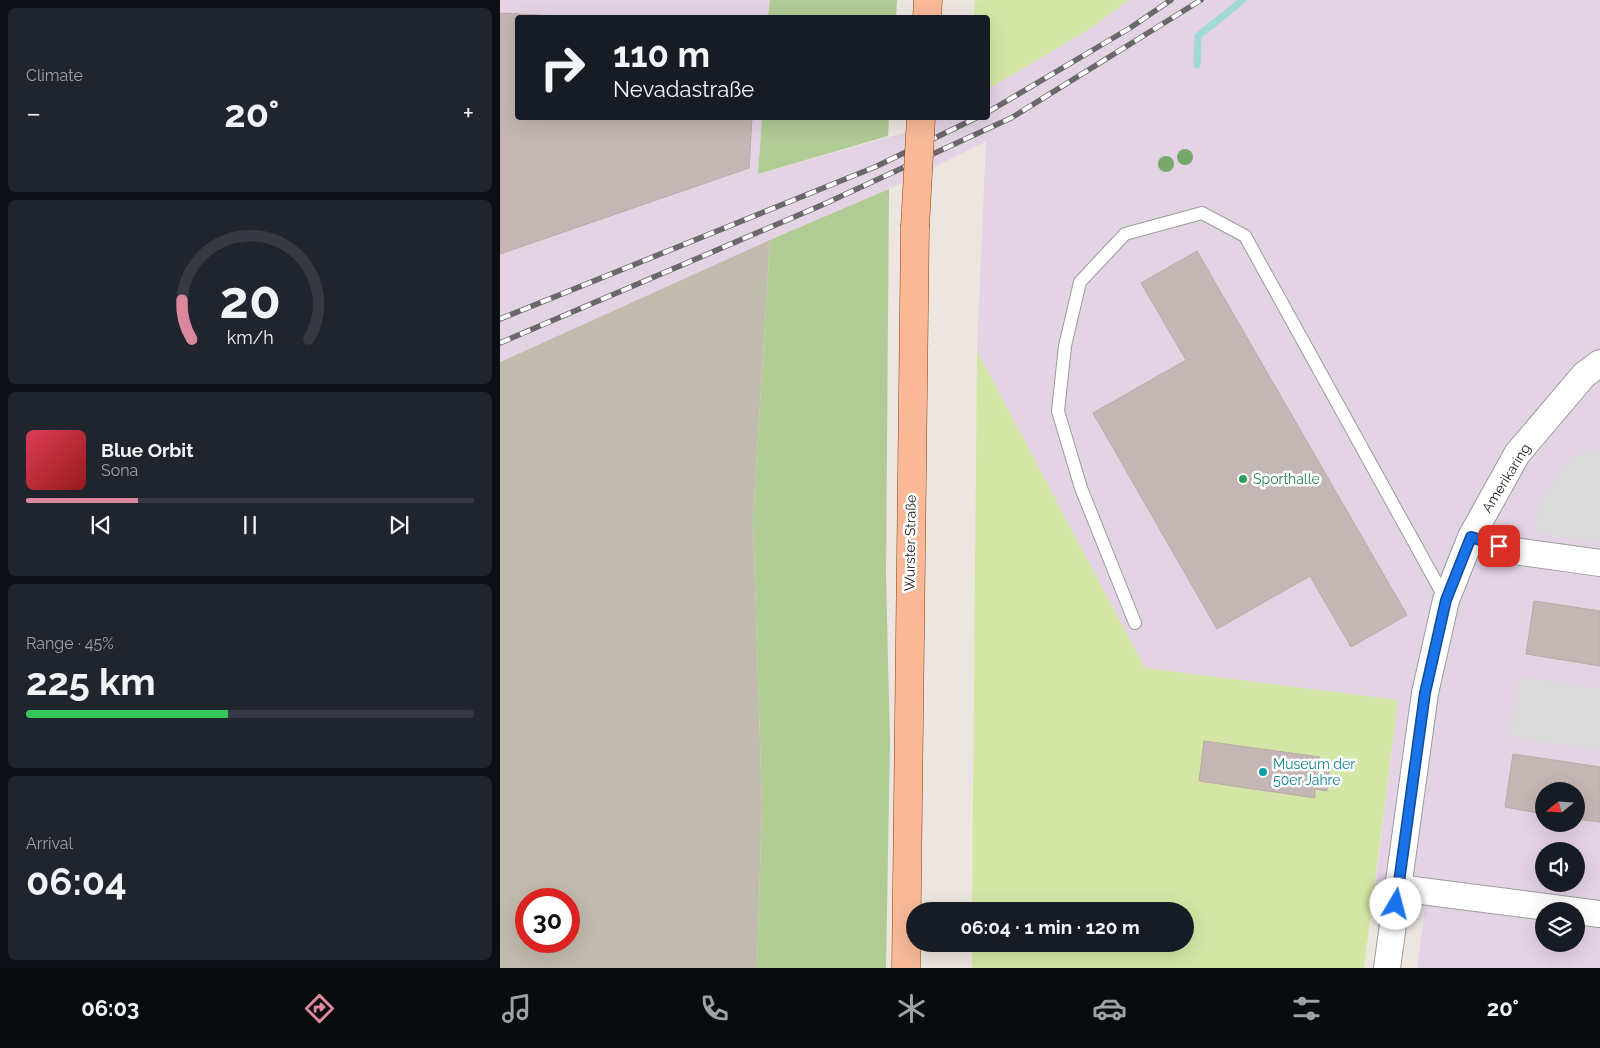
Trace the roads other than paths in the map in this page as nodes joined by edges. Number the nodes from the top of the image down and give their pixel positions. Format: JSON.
{"nodes":[{"id":1,"x":928,"y":0,"type":"edge"},
{"id":2,"x":927,"y":15,"type":"edge"},
{"id":3,"x":921,"y":120,"type":"edge"},
{"id":4,"x":1600,"y":363,"type":"edge"},
{"id":5,"x":1471,"y":537,"type":"junction"},
{"id":6,"x":1600,"y":563,"type":"edge"},
{"id":7,"x":1446,"y":600,"type":"junction"},
{"id":8,"x":1136,"y":623,"type":"dead end"},
{"id":9,"x":1398,"y":888,"type":"junction"},
{"id":10,"x":1600,"y":914,"type":"edge"},
{"id":11,"x":906,"y":968,"type":"edge"},
{"id":12,"x":1387,"y":968,"type":"edge"}],
"edges":[{"from":1,"to":2,"type":"main road"},
{"from":3,"to":11,"type":"main road","name":"Wurster Straße","bridge":true},
{"from":4,"to":5,"type":"street","name":"Amerikaring"},
{"from":5,"to":6,"type":"street"},
{"from":5,"to":7,"type":"street","name":"Amerikaring"},
{"from":7,"to":8,"type":"lane"},
{"from":7,"to":9,"type":"street","name":"Amerikaring"},
{"from":9,"to":10,"type":"street"},
{"from":9,"to":12,"type":"street","name":"Amerikaring"}]}
